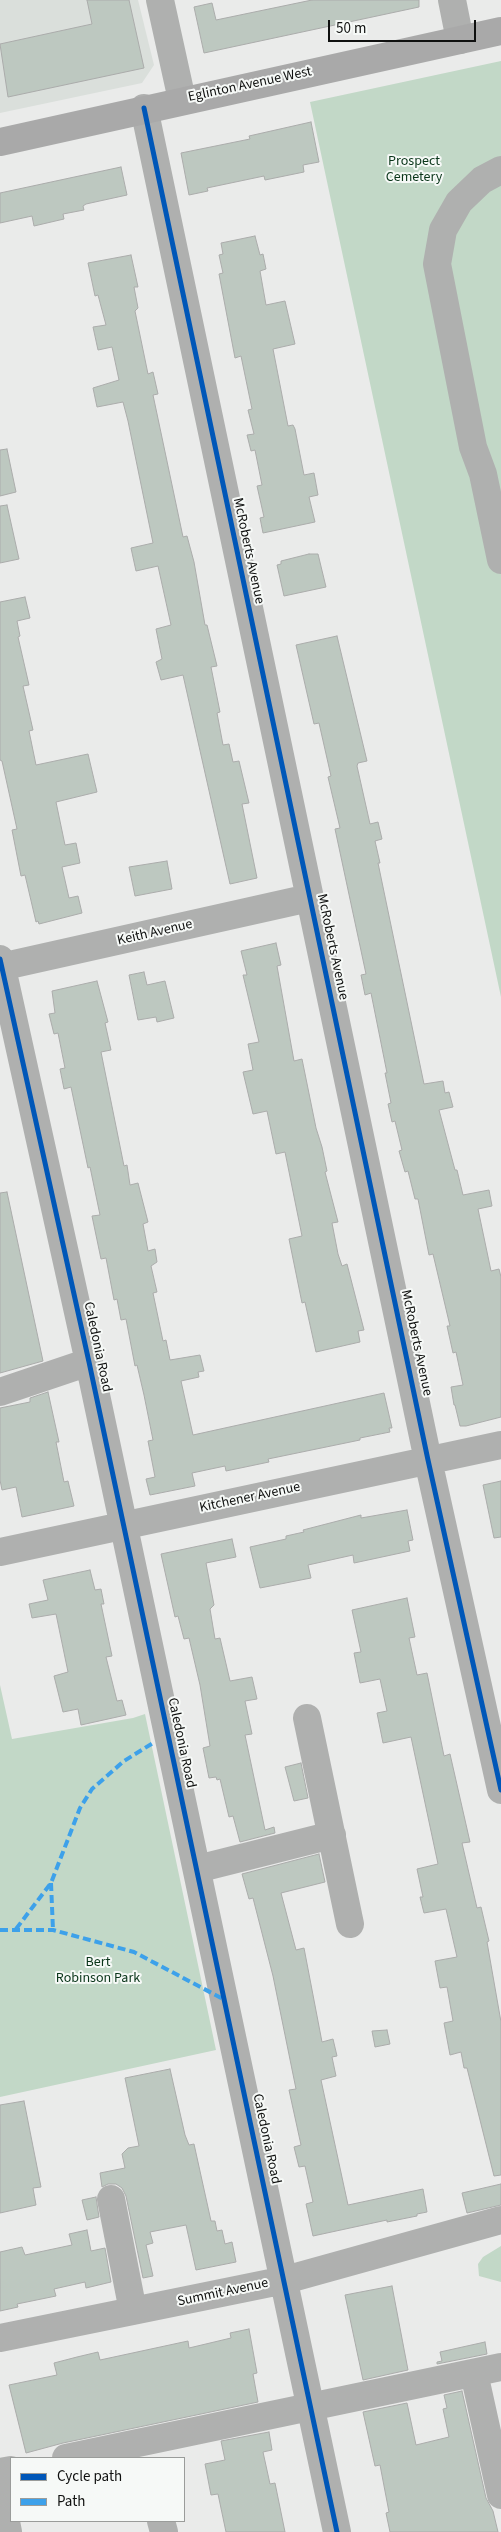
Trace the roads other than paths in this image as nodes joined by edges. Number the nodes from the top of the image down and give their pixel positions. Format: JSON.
{"nodes":[{"id":1,"x":160,"y":0,"type":"edge"},
{"id":2,"x":452,"y":0,"type":"edge"},
{"id":3,"x":501,"y":31,"type":"edge"},
{"id":4,"x":460,"y":40,"type":"junction"},
{"id":5,"x":182,"y":100,"type":"junction"},
{"id":6,"x":144,"y":108,"type":"junction"},
{"id":7,"x":0,"y":142,"type":"edge"},
{"id":8,"x":501,"y":170,"type":"edge"},
{"id":9,"x":501,"y":560,"type":"edge"},
{"id":10,"x":309,"y":898,"type":"junction"},
{"id":11,"x":1,"y":965,"type":"edge"},
{"id":12,"x":89,"y":1362,"type":"junction"},
{"id":13,"x":0,"y":1379,"type":"edge"},
{"id":14,"x":37,"y":1379,"type":"junction"},
{"id":15,"x":0,"y":1392,"type":"edge"},
{"id":16,"x":501,"y":1445,"type":"edge"},
{"id":17,"x":428,"y":1460,"type":"junction"},
{"id":18,"x":123,"y":1525,"type":"junction"},
{"id":19,"x":0,"y":1552,"type":"edge"},
{"id":20,"x":307,"y":1718,"type":"dead end"},
{"id":21,"x":501,"y":1790,"type":"edge"},
{"id":22,"x":332,"y":1835,"type":"junction"},
{"id":23,"x":197,"y":1869,"type":"junction"},
{"id":24,"x":350,"y":1924,"type":"dead end"},
{"id":25,"x":111,"y":2199,"type":"dead end"},
{"id":26,"x":501,"y":2220,"type":"edge"},
{"id":27,"x":285,"y":2280,"type":"junction"},
{"id":28,"x":133,"y":2311,"type":"junction"},
{"id":29,"x":0,"y":2338,"type":"edge"},
{"id":30,"x":501,"y":2368,"type":"edge"},
{"id":31,"x":474,"y":2373,"type":"junction"},
{"id":32,"x":310,"y":2407,"type":"junction"},
{"id":33,"x":146,"y":2450,"type":"edge"},
{"id":34,"x":76,"y":2457,"type":"edge"},
{"id":35,"x":0,"y":2491,"type":"edge"},
{"id":36,"x":501,"y":2495,"type":"edge"},
{"id":37,"x":8,"y":2532,"type":"edge"},
{"id":38,"x":337,"y":2532,"type":"edge"}],
"edges":[{"from":1,"to":5,"type":"street"},
{"from":2,"to":4,"type":"street"},
{"from":3,"to":4,"type":"main road","name":"Eglinton Avenue West"},
{"from":4,"to":5,"type":"main road","name":"Eglinton Avenue West"},
{"from":5,"to":6,"type":"main road","name":"Eglinton Avenue West"},
{"from":6,"to":7,"type":"main road","name":"Eglinton Avenue West"},
{"from":6,"to":10,"type":"street","name":"McRoberts Avenue"},
{"from":8,"to":9,"type":"street"},
{"from":10,"to":11,"type":"street","name":"Keith Avenue"},
{"from":10,"to":17,"type":"street","name":"McRoberts Avenue"},
{"from":11,"to":12,"type":"street","name":"Caledonia Road"},
{"from":12,"to":14,"type":"street"},
{"from":12,"to":18,"type":"street","name":"Caledonia Road"},
{"from":13,"to":14,"type":"street"},
{"from":14,"to":15,"type":"street"},
{"from":16,"to":17,"type":"street","name":"Kitchener Avenue"},
{"from":17,"to":18,"type":"street","name":"Kitchener Avenue"},
{"from":17,"to":21,"type":"street","name":"McRoberts Avenue"},
{"from":18,"to":19,"type":"street","name":"Kitchener Avenue"},
{"from":18,"to":23,"type":"street","name":"Caledonia Road"},
{"from":20,"to":22,"type":"street"},
{"from":22,"to":23,"type":"street"},
{"from":22,"to":24,"type":"street"},
{"from":23,"to":27,"type":"street","name":"Caledonia Road"},
{"from":25,"to":28,"type":"street"},
{"from":26,"to":27,"type":"street","name":"Summit Avenue"},
{"from":27,"to":28,"type":"street","name":"Summit Avenue"},
{"from":27,"to":32,"type":"street","name":"Caledonia Road"},
{"from":28,"to":29,"type":"street","name":"Summit Avenue"},
{"from":30,"to":31,"type":"street"},
{"from":31,"to":32,"type":"street"},
{"from":31,"to":36,"type":"street"},
{"from":32,"to":33,"type":"street"},
{"from":32,"to":38,"type":"street","name":"Caledonia Road"},
{"from":33,"to":34,"type":"street"},
{"from":35,"to":37,"type":"street"}]}
